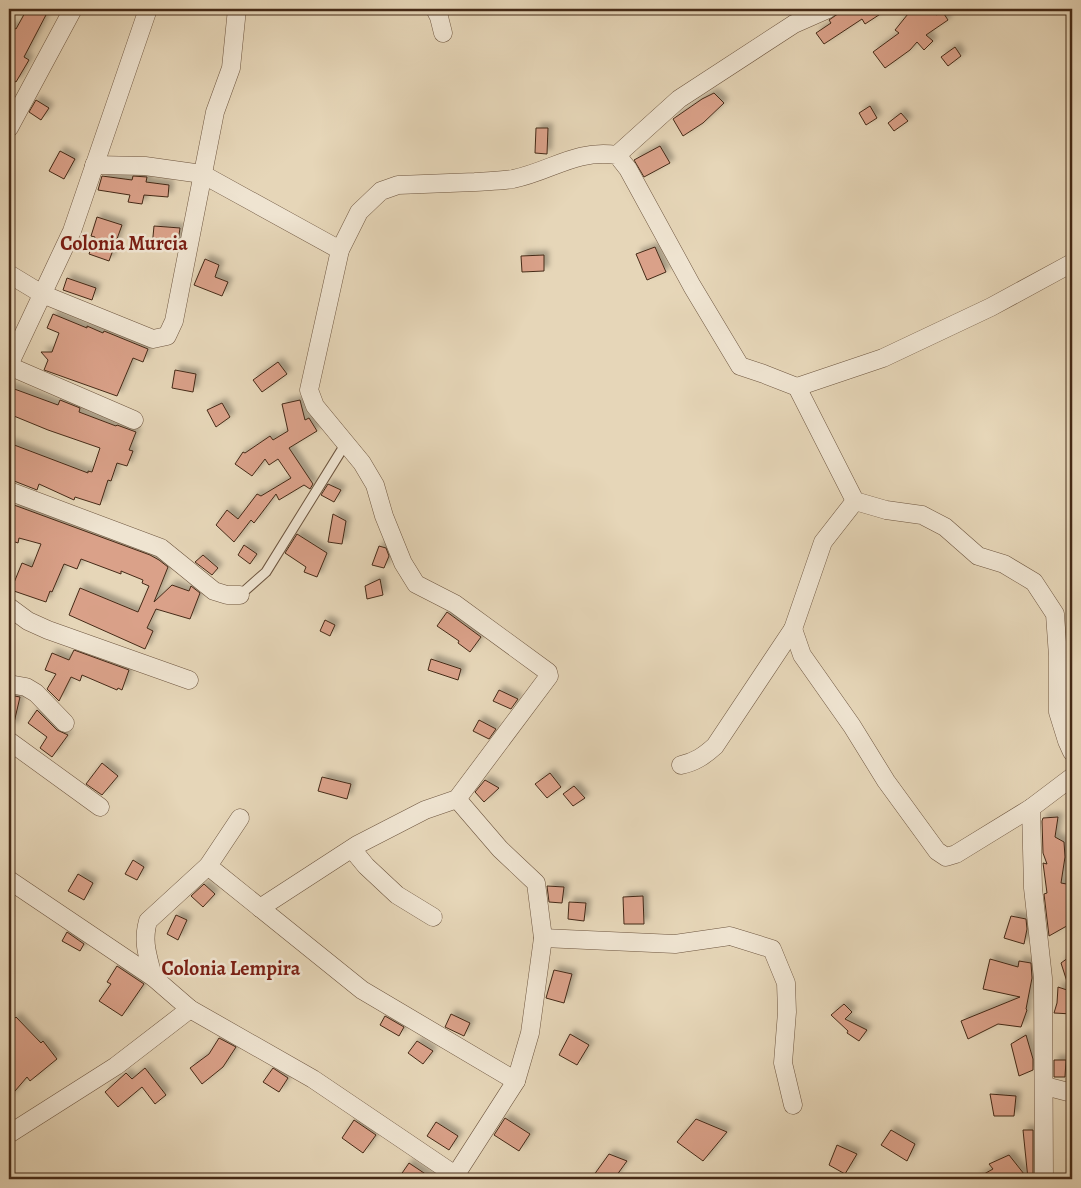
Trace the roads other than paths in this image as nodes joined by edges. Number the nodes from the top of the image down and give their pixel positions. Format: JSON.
{"nodes":[{"id":1,"x":73,"y":9,"type":"edge"},
{"id":2,"x":148,"y":9,"type":"edge"},
{"id":3,"x":237,"y":9,"type":"edge"},
{"id":4,"x":435,"y":9,"type":"edge"},
{"id":5,"x":828,"y":9,"type":"edge"},
{"id":6,"x":443,"y":33,"type":"dead end"},
{"id":7,"x":9,"y":128,"type":"edge"},
{"id":8,"x":617,"y":155,"type":"junction"},
{"id":9,"x":94,"y":165,"type":"junction"},
{"id":10,"x":202,"y":174,"type":"junction"},
{"id":11,"x":340,"y":250,"type":"junction"},
{"id":12,"x":1072,"y":263,"type":"edge"},
{"id":13,"x":9,"y":274,"type":"edge"},
{"id":14,"x":42,"y":294,"type":"junction"},
{"id":15,"x":9,"y":366,"type":"edge"},
{"id":16,"x":798,"y":387,"type":"junction"},
{"id":17,"x":134,"y":420,"type":"dead end"},
{"id":18,"x":346,"y":442,"type":"junction"},
{"id":19,"x":9,"y":491,"type":"edge"},
{"id":20,"x":855,"y":501,"type":"junction"},
{"id":21,"x":240,"y":596,"type":"joint"},
{"id":22,"x":9,"y":608,"type":"edge"},
{"id":23,"x":793,"y":629,"type":"junction"},
{"id":24,"x":189,"y":680,"type":"dead end"},
{"id":25,"x":9,"y":684,"type":"edge"},
{"id":26,"x":65,"y":723,"type":"dead end"},
{"id":27,"x":9,"y":741,"type":"edge"},
{"id":28,"x":1072,"y":752,"type":"edge"},
{"id":29,"x":681,"y":765,"type":"dead end"},
{"id":30,"x":1072,"y":777,"type":"edge"},
{"id":31,"x":457,"y":799,"type":"junction"},
{"id":32,"x":100,"y":807,"type":"dead end"},
{"id":33,"x":1031,"y":808,"type":"junction"},
{"id":34,"x":240,"y":818,"type":"dead end"},
{"id":35,"x":352,"y":849,"type":"junction"},
{"id":36,"x":208,"y":866,"type":"junction"},
{"id":37,"x":9,"y":880,"type":"edge"},
{"id":38,"x":260,"y":908,"type":"junction"},
{"id":39,"x":433,"y":917,"type":"dead end"},
{"id":40,"x":543,"y":938,"type":"junction"},
{"id":41,"x":153,"y":977,"type":"junction"},
{"id":42,"x":190,"y":1009,"type":"junction"},
{"id":43,"x":516,"y":1080,"type":"junction"},
{"id":44,"x":1045,"y":1086,"type":"junction"},
{"id":45,"x":1072,"y":1093,"type":"edge"},
{"id":46,"x":793,"y":1105,"type":"dead end"},
{"id":47,"x":9,"y":1134,"type":"edge"},
{"id":48,"x":457,"y":1178,"type":"edge"},
{"id":49,"x":1044,"y":1179,"type":"edge"}],
"edges":[{"from":1,"to":7,"type":"street"},
{"from":2,"to":9,"type":"street"},
{"from":3,"to":10,"type":"street"},
{"from":4,"to":6,"type":"street"},
{"from":5,"to":8,"type":"street"},
{"from":8,"to":11,"type":"street"},
{"from":8,"to":16,"type":"street"},
{"from":9,"to":10,"type":"street"},
{"from":9,"to":14,"type":"street"},
{"from":10,"to":11,"type":"street"},
{"from":10,"to":14,"type":"street"},
{"from":11,"to":18,"type":"street"},
{"from":12,"to":16,"type":"street"},
{"from":13,"to":14,"type":"street"},
{"from":14,"to":15,"type":"street"},
{"from":15,"to":17,"type":"street"},
{"from":16,"to":20,"type":"street"},
{"from":18,"to":21,"type":"lane"},
{"from":18,"to":31,"type":"street"},
{"from":19,"to":21,"type":"street"},
{"from":20,"to":23,"type":"street"},
{"from":20,"to":28,"type":"street"},
{"from":22,"to":24,"type":"street"},
{"from":23,"to":29,"type":"street"},
{"from":23,"to":33,"type":"street"},
{"from":25,"to":26,"type":"street"},
{"from":27,"to":32,"type":"street"},
{"from":30,"to":33,"type":"street"},
{"from":31,"to":35,"type":"street"},
{"from":31,"to":40,"type":"street"},
{"from":33,"to":44,"type":"street"},
{"from":34,"to":36,"type":"street"},
{"from":35,"to":38,"type":"street"},
{"from":35,"to":39,"type":"street"},
{"from":36,"to":38,"type":"street"},
{"from":36,"to":41,"type":"street"},
{"from":37,"to":41,"type":"street"},
{"from":38,"to":43,"type":"street"},
{"from":40,"to":43,"type":"street"},
{"from":40,"to":46,"type":"street"},
{"from":41,"to":42,"type":"street"},
{"from":42,"to":47,"type":"street"},
{"from":42,"to":48,"type":"street"},
{"from":43,"to":48,"type":"street"},
{"from":44,"to":45,"type":"street"},
{"from":44,"to":49,"type":"street"}]}
